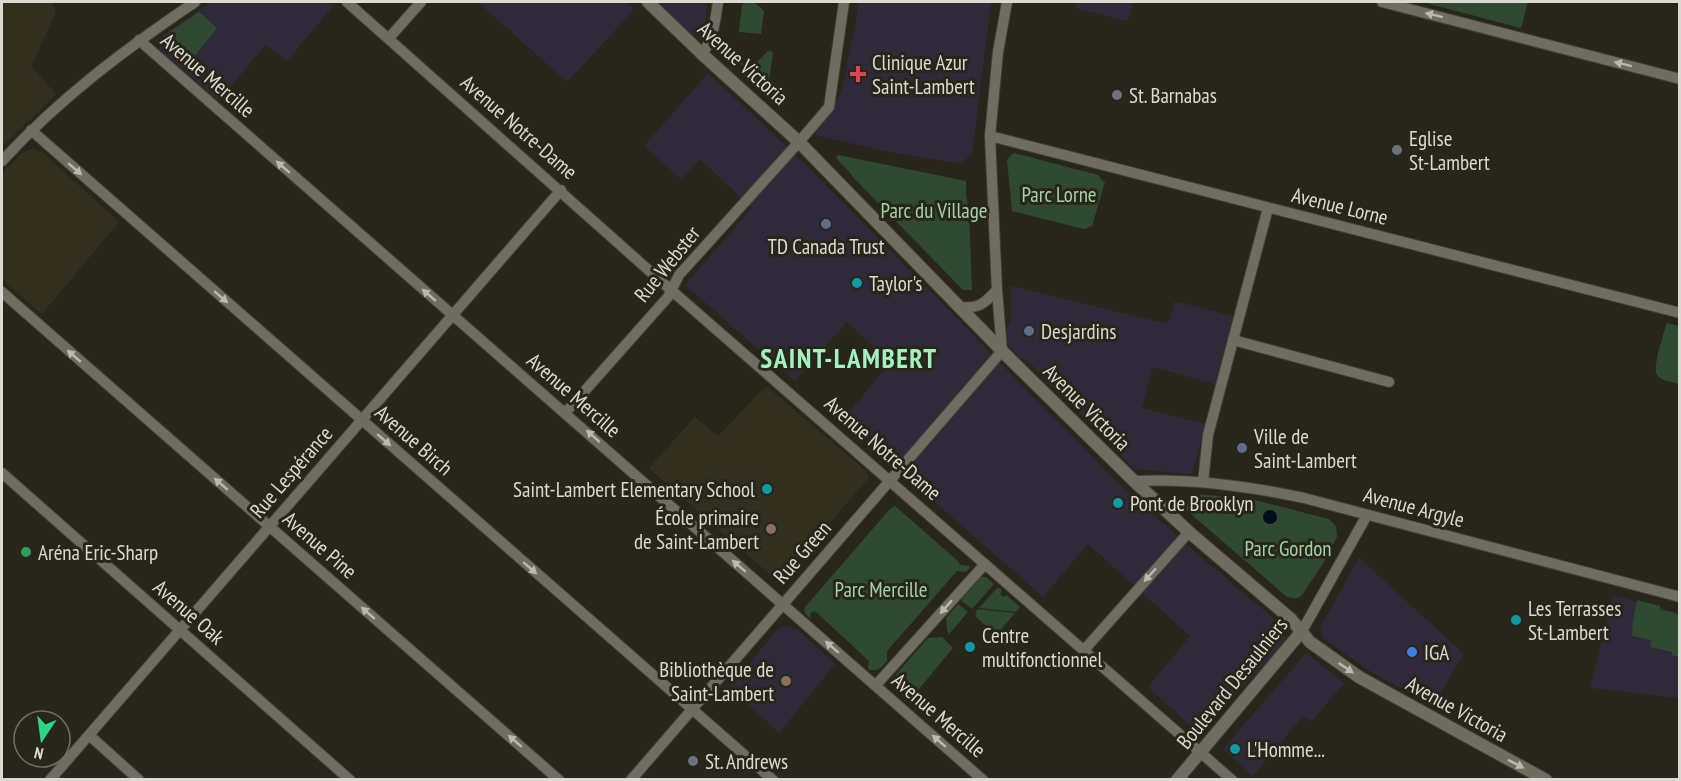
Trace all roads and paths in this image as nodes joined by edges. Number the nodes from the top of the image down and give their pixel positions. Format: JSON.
{"nodes":[{"id":1,"x":195,"y":2,"type":"edge"},
{"id":2,"x":347,"y":2,"type":"edge"},
{"id":3,"x":421,"y":2,"type":"edge"},
{"id":4,"x":648,"y":2,"type":"edge"},
{"id":5,"x":718,"y":2,"type":"edge"},
{"id":6,"x":844,"y":2,"type":"edge"},
{"id":7,"x":1007,"y":2,"type":"edge"},
{"id":8,"x":1382,"y":2,"type":"edge"},
{"id":9,"x":389,"y":38,"type":"junction"},
{"id":10,"x":139,"y":40,"type":"junction"},
{"id":11,"x":702,"y":54,"type":"junction"},
{"id":12,"x":1680,"y":79,"type":"edge"},
{"id":13,"x":31,"y":130,"type":"junction"},
{"id":14,"x":990,"y":136,"type":"junction"},
{"id":15,"x":799,"y":142,"type":"junction"},
{"id":16,"x":2,"y":161,"type":"edge"},
{"id":17,"x":561,"y":190,"type":"junction"},
{"id":18,"x":1269,"y":208,"type":"junction"},
{"id":19,"x":671,"y":290,"type":"junction"},
{"id":20,"x":998,"y":290,"type":"junction"},
{"id":21,"x":2,"y":292,"type":"edge"},
{"id":22,"x":960,"y":307,"type":"junction"},
{"id":23,"x":1680,"y":313,"type":"edge"},
{"id":24,"x":452,"y":316,"type":"junction"},
{"id":25,"x":1233,"y":340,"type":"junction"},
{"id":26,"x":1002,"y":351,"type":"junction"},
{"id":27,"x":1389,"y":382,"type":"dead end"},
{"id":28,"x":566,"y":412,"type":"junction"},
{"id":29,"x":362,"y":421,"type":"junction"},
{"id":30,"x":2,"y":473,"type":"edge"},
{"id":31,"x":890,"y":480,"type":"junction"},
{"id":32,"x":1134,"y":481,"type":"junction"},
{"id":33,"x":1203,"y":482,"type":"junction"},
{"id":34,"x":1367,"y":515,"type":"junction"},
{"id":35,"x":269,"y":526,"type":"junction"},
{"id":36,"x":1189,"y":532,"type":"junction"},
{"id":37,"x":985,"y":564,"type":"junction"},
{"id":38,"x":1680,"y":597,"type":"edge"},
{"id":39,"x":783,"y":605,"type":"junction"},
{"id":40,"x":180,"y":629,"type":"junction"},
{"id":41,"x":1302,"y":631,"type":"junction"},
{"id":42,"x":1083,"y":650,"type":"junction"},
{"id":43,"x":876,"y":686,"type":"junction"},
{"id":44,"x":693,"y":709,"type":"junction"},
{"id":45,"x":89,"y":735,"type":"junction"},
{"id":46,"x":1201,"y":752,"type":"junction"},
{"id":47,"x":50,"y":780,"type":"edge"},
{"id":48,"x":139,"y":780,"type":"edge"},
{"id":49,"x":350,"y":780,"type":"edge"},
{"id":50,"x":559,"y":780,"type":"edge"},
{"id":51,"x":631,"y":780,"type":"edge"},
{"id":52,"x":773,"y":780,"type":"edge"},
{"id":53,"x":983,"y":780,"type":"edge"},
{"id":54,"x":1177,"y":780,"type":"edge"},
{"id":55,"x":1232,"y":780,"type":"edge"},
{"id":56,"x":1546,"y":780,"type":"edge"}],
"edges":[{"from":1,"to":10,"type":"street"},
{"from":2,"to":9,"type":"street","name":"Avenue Notre-Dame"},
{"from":3,"to":9,"type":"street"},
{"from":4,"to":11,"type":"street","name":"Avenue Victoria"},
{"from":5,"to":11,"type":"street"},
{"from":6,"to":15,"type":"street","name":"Rue Webster"},
{"from":7,"to":14,"type":"street"},
{"from":12,"to":8,"type":"street","one_way":true},
{"from":9,"to":17,"type":"street","name":"Avenue Notre-Dame"},
{"from":10,"to":13,"type":"street"},
{"from":24,"to":10,"type":"street","name":"Avenue Mercille","one_way":true},
{"from":11,"to":15,"type":"street","name":"Avenue Victoria"},
{"from":13,"to":16,"type":"street"},
{"from":13,"to":29,"type":"street","name":"Avenue Birch","one_way":true},
{"from":14,"to":18,"type":"street","name":"Avenue Lorne"},
{"from":14,"to":20,"type":"street"},
{"from":15,"to":19,"type":"street","name":"Rue Webster"},
{"from":15,"to":22,"type":"street","name":"Avenue Victoria"},
{"from":17,"to":19,"type":"street","name":"Avenue Notre-Dame"},
{"from":17,"to":24,"type":"street","name":"Rue Lespérance"},
{"from":18,"to":23,"type":"street","name":"Avenue Lorne"},
{"from":18,"to":25,"type":"street"},
{"from":19,"to":28,"type":"street","name":"Rue Webster"},
{"from":19,"to":31,"type":"street","name":"Avenue Notre-Dame"},
{"from":20,"to":22,"type":"street"},
{"from":20,"to":26,"type":"street"},
{"from":35,"to":21,"type":"street","name":"Avenue Pine","one_way":true},
{"from":22,"to":26,"type":"street","name":"Avenue Victoria"},
{"from":24,"to":28,"type":"street","name":"Avenue Mercille"},
{"from":24,"to":29,"type":"street","name":"Rue Lespérance"},
{"from":25,"to":27,"type":"street"},
{"from":25,"to":33,"type":"street"},
{"from":26,"to":31,"type":"street","name":"Rue Green"},
{"from":26,"to":32,"type":"street","name":"Avenue Victoria"},
{"from":39,"to":28,"type":"street","name":"Avenue Mercille","one_way":true},
{"from":29,"to":35,"type":"street","name":"Rue Lespérance"},
{"from":29,"to":44,"type":"street","name":"Avenue Birch","one_way":true},
{"from":30,"to":40,"type":"street","name":"Avenue Oak"},
{"from":31,"to":37,"type":"street","name":"Avenue Notre-Dame"},
{"from":31,"to":39,"type":"street","name":"Rue Green"},
{"from":32,"to":33,"type":"street","name":"Avenue Argyle"},
{"from":32,"to":36,"type":"street","name":"Avenue Victoria"},
{"from":33,"to":34,"type":"street","name":"Avenue Argyle"},
{"from":34,"to":38,"type":"street","name":"Avenue Argyle"},
{"from":34,"to":41,"type":"street","name":"Boulevard Desaulniers"},
{"from":35,"to":40,"type":"street","name":"Rue Lespérance"},
{"from":50,"to":35,"type":"street","name":"Avenue Pine","one_way":true},
{"from":36,"to":41,"type":"street","name":"Avenue Victoria"},
{"from":36,"to":42,"type":"street","one_way":true},
{"from":37,"to":42,"type":"street","name":"Avenue Notre-Dame"},
{"from":37,"to":43,"type":"street","one_way":true},
{"from":43,"to":39,"type":"street","name":"Avenue Mercille","one_way":true},
{"from":39,"to":44,"type":"street","name":"Rue Green"},
{"from":40,"to":45,"type":"street","name":"Rue Lespérance"},
{"from":40,"to":49,"type":"street","name":"Avenue Oak"},
{"from":41,"to":46,"type":"street","name":"Boulevard Desaulniers"},
{"from":41,"to":56,"type":"street","name":"Avenue Victoria","one_way":true},
{"from":42,"to":46,"type":"street","name":"Avenue Notre-Dame"},
{"from":53,"to":43,"type":"street","name":"Avenue Mercille","one_way":true},
{"from":44,"to":51,"type":"street","name":"Rue Green"},
{"from":44,"to":52,"type":"street","name":"Avenue Birch"},
{"from":45,"to":47,"type":"street","name":"Rue Lespérance"},
{"from":45,"to":48,"type":"street"},
{"from":46,"to":54,"type":"street","name":"Boulevard Desaulniers"},
{"from":46,"to":55,"type":"street","name":"Avenue Notre-Dame"}]}
